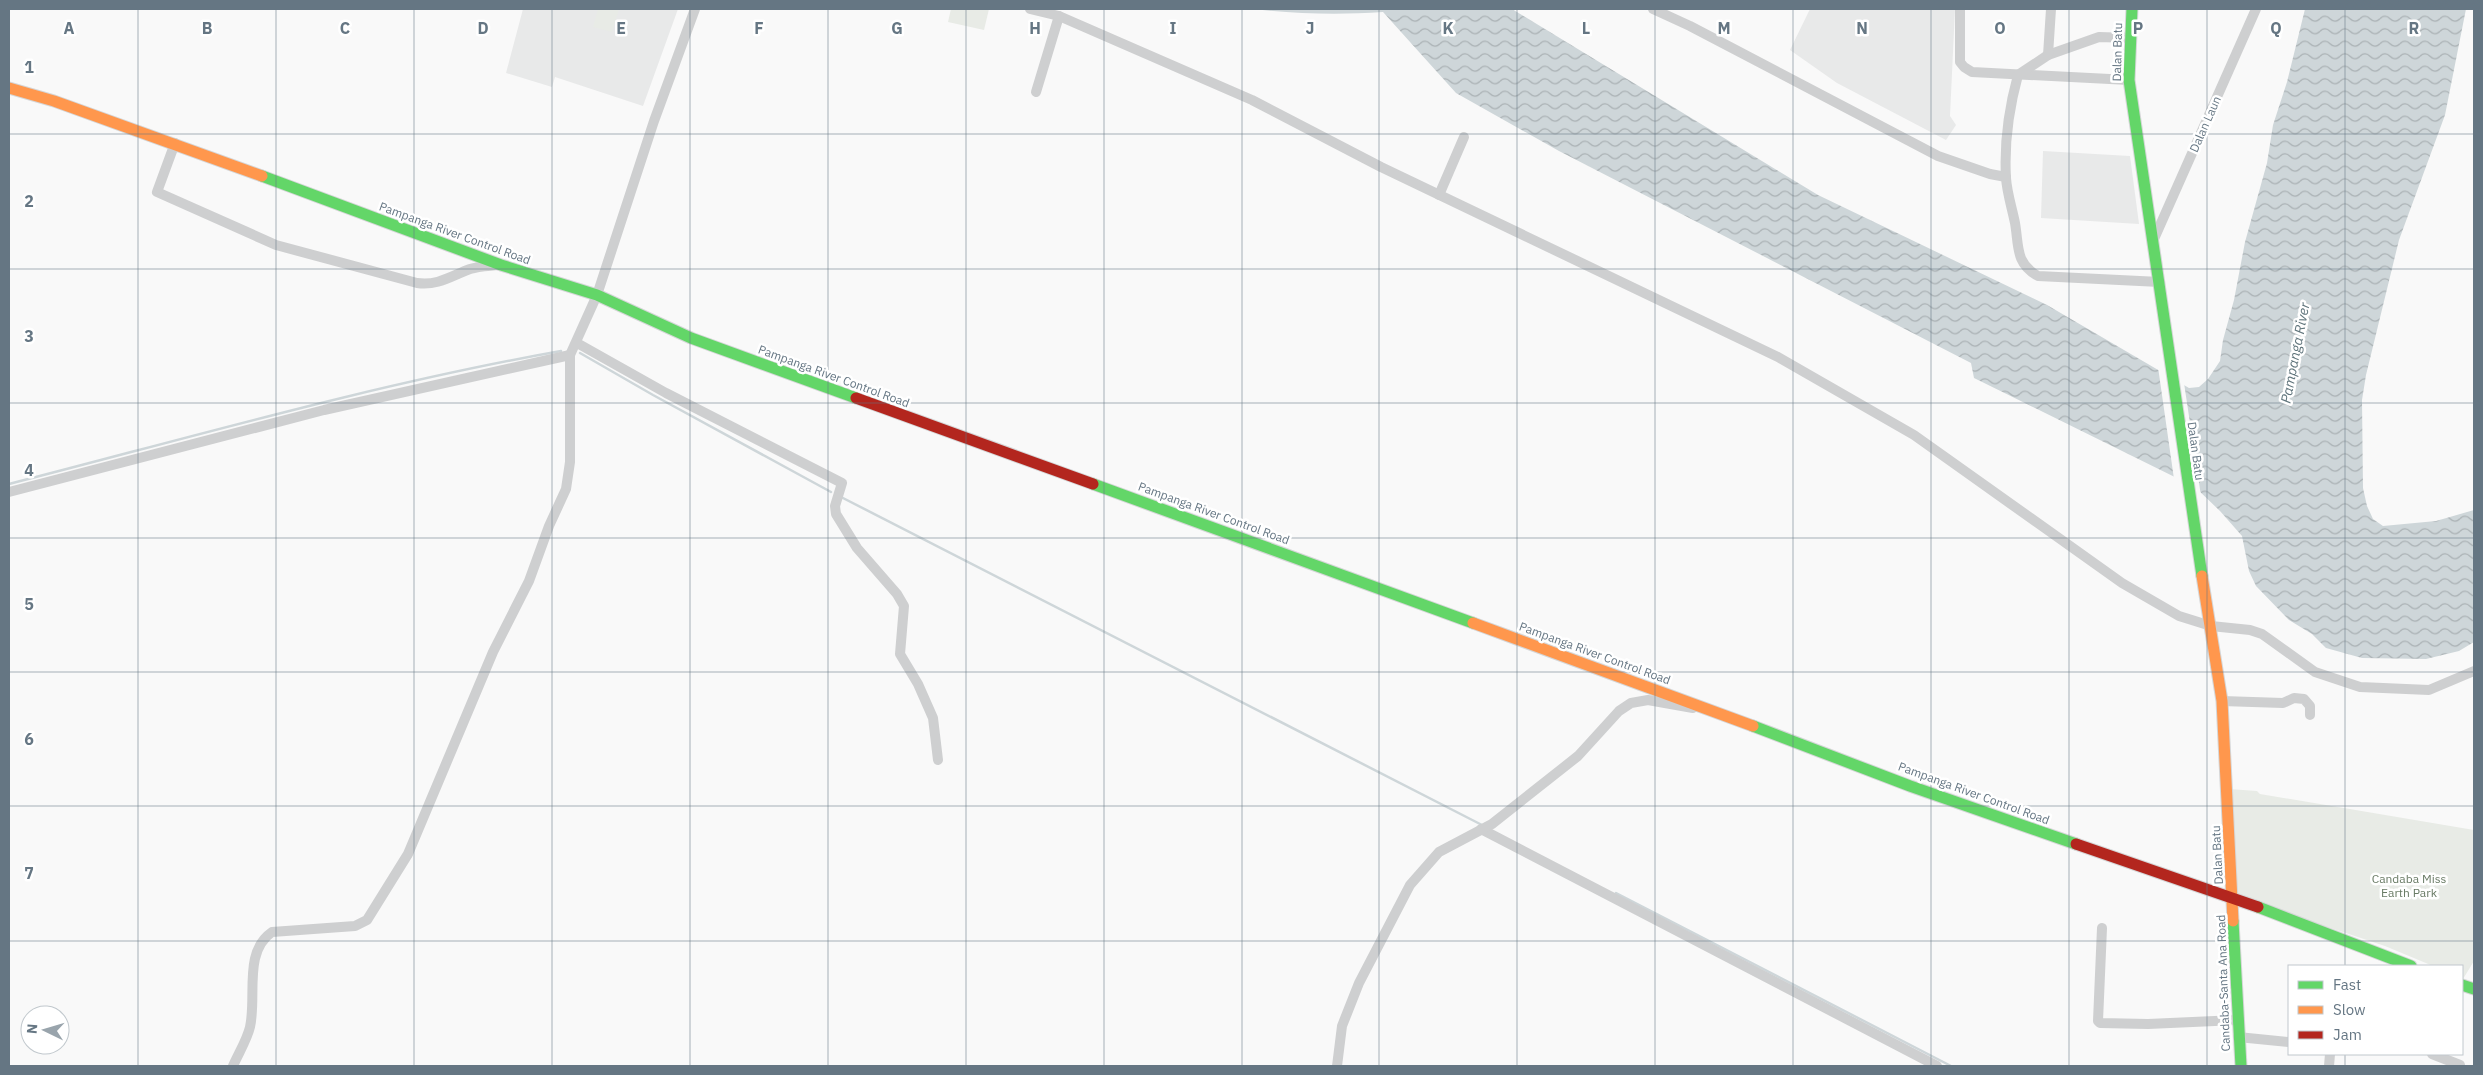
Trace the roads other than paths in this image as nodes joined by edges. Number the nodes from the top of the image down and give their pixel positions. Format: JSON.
{"nodes":[{"id":1,"x":694,"y":9,"type":"edge"},
{"id":2,"x":1030,"y":9,"type":"edge"},
{"id":3,"x":1653,"y":9,"type":"edge"},
{"id":4,"x":1960,"y":9,"type":"edge"},
{"id":5,"x":2050,"y":9,"type":"edge"},
{"id":6,"x":2132,"y":9,"type":"edge"},
{"id":7,"x":2256,"y":9,"type":"edge"},
{"id":8,"x":1059,"y":16,"type":"junction"},
{"id":9,"x":2130,"y":38,"type":"junction"},
{"id":10,"x":2048,"y":55,"type":"junction"},
{"id":11,"x":2018,"y":75,"type":"junction"},
{"id":12,"x":2129,"y":80,"type":"junction"},
{"id":13,"x":9,"y":88,"type":"edge"},
{"id":14,"x":1036,"y":92,"type":"dead end"},
{"id":15,"x":1464,"y":137,"type":"dead end"},
{"id":16,"x":175,"y":143,"type":"junction"},
{"id":17,"x":2006,"y":177,"type":"junction"},
{"id":18,"x":1439,"y":195,"type":"junction"},
{"id":19,"x":2154,"y":239,"type":"junction"},
{"id":20,"x":501,"y":265,"type":"junction"},
{"id":21,"x":2160,"y":282,"type":"junction"},
{"id":22,"x":597,"y":295,"type":"junction"},
{"id":23,"x":577,"y":343,"type":"junction"},
{"id":24,"x":570,"y":355,"type":"junction"},
{"id":25,"x":9,"y":492,"type":"edge"},
{"id":26,"x":2212,"y":626,"type":"junction"},
{"id":27,"x":2474,"y":670,"type":"edge"},
{"id":28,"x":2222,"y":701,"type":"junction"},
{"id":29,"x":1707,"y":708,"type":"junction"},
{"id":30,"x":2310,"y":715,"type":"dead end"},
{"id":31,"x":938,"y":760,"type":"dead end"},
{"id":32,"x":1486,"y":827,"type":"junction"},
{"id":33,"x":2233,"y":898,"type":"junction"},
{"id":34,"x":2102,"y":928,"type":"dead end"},
{"id":35,"x":2407,"y":965,"type":"edge"},
{"id":36,"x":2237,"y":1020,"type":"junction"},
{"id":37,"x":2238,"y":1037,"type":"junction"},
{"id":38,"x":2288,"y":1042,"type":"edge"},
{"id":39,"x":2435,"y":1055,"type":"edge"},
{"id":40,"x":2460,"y":1065,"type":"dead end"},
{"id":41,"x":233,"y":1066,"type":"edge"},
{"id":42,"x":1337,"y":1066,"type":"edge"},
{"id":43,"x":1937,"y":1066,"type":"edge"},
{"id":44,"x":2240,"y":1066,"type":"edge"}],
"edges":[{"from":1,"to":22,"type":"street"},
{"from":2,"to":8,"type":"street"},
{"from":3,"to":17,"type":"street"},
{"from":4,"to":11,"type":"street"},
{"from":5,"to":10,"type":"street"},
{"from":6,"to":9,"type":"main road","name":"Dalan Batu"},
{"from":7,"to":19,"type":"street","name":"Dalan Laun"},
{"from":8,"to":14,"type":"street"},
{"from":8,"to":18,"type":"street"},
{"from":9,"to":10,"type":"street"},
{"from":9,"to":12,"type":"main road","name":"Dalan Batu"},
{"from":10,"to":11,"type":"street"},
{"from":11,"to":12,"type":"street"},
{"from":11,"to":17,"type":"street"},
{"from":12,"to":19,"type":"main road","name":"Dalan Batu"},
{"from":13,"to":16,"type":"main road","name":"Pampanga River Control Road"},
{"from":15,"to":18,"type":"street"},
{"from":16,"to":20,"type":"main road","name":"Pampanga River Control Road"},
{"from":16,"to":20,"type":"street"},
{"from":17,"to":21,"type":"street"},
{"from":18,"to":26,"type":"street"},
{"from":19,"to":21,"type":"main road","name":"Dalan Batu"},
{"from":20,"to":22,"type":"main road","name":"Pampanga River Control Road"},
{"from":21,"to":26,"type":"main road","name":"Dalan Batu"},
{"from":22,"to":23,"type":"street"},
{"from":22,"to":29,"type":"main road","name":"Pampanga River Control Road"},
{"from":23,"to":24,"type":"street"},
{"from":23,"to":31,"type":"street"},
{"from":24,"to":25,"type":"street"},
{"from":24,"to":41,"type":"street"},
{"from":26,"to":27,"type":"street"},
{"from":26,"to":28,"type":"main road","name":"Dalan Batu"},
{"from":28,"to":30,"type":"street"},
{"from":28,"to":33,"type":"main road","name":"Dalan Batu"},
{"from":29,"to":32,"type":"street"},
{"from":29,"to":33,"type":"main road","name":"Pampanga River Control Road"},
{"from":32,"to":42,"type":"street"},
{"from":32,"to":43,"type":"street"},
{"from":33,"to":35,"type":"main road","name":"Pampanga River Control Road"},
{"from":33,"to":36,"type":"main road","name":"Candaba-Santa Ana Road"},
{"from":34,"to":36,"type":"street"},
{"from":36,"to":37,"type":"main road","name":"Candaba-Santa Ana Road"},
{"from":37,"to":38,"type":"street"},
{"from":37,"to":44,"type":"main road","name":"Candaba-Santa Ana Road"},
{"from":39,"to":40,"type":"street"}]}
